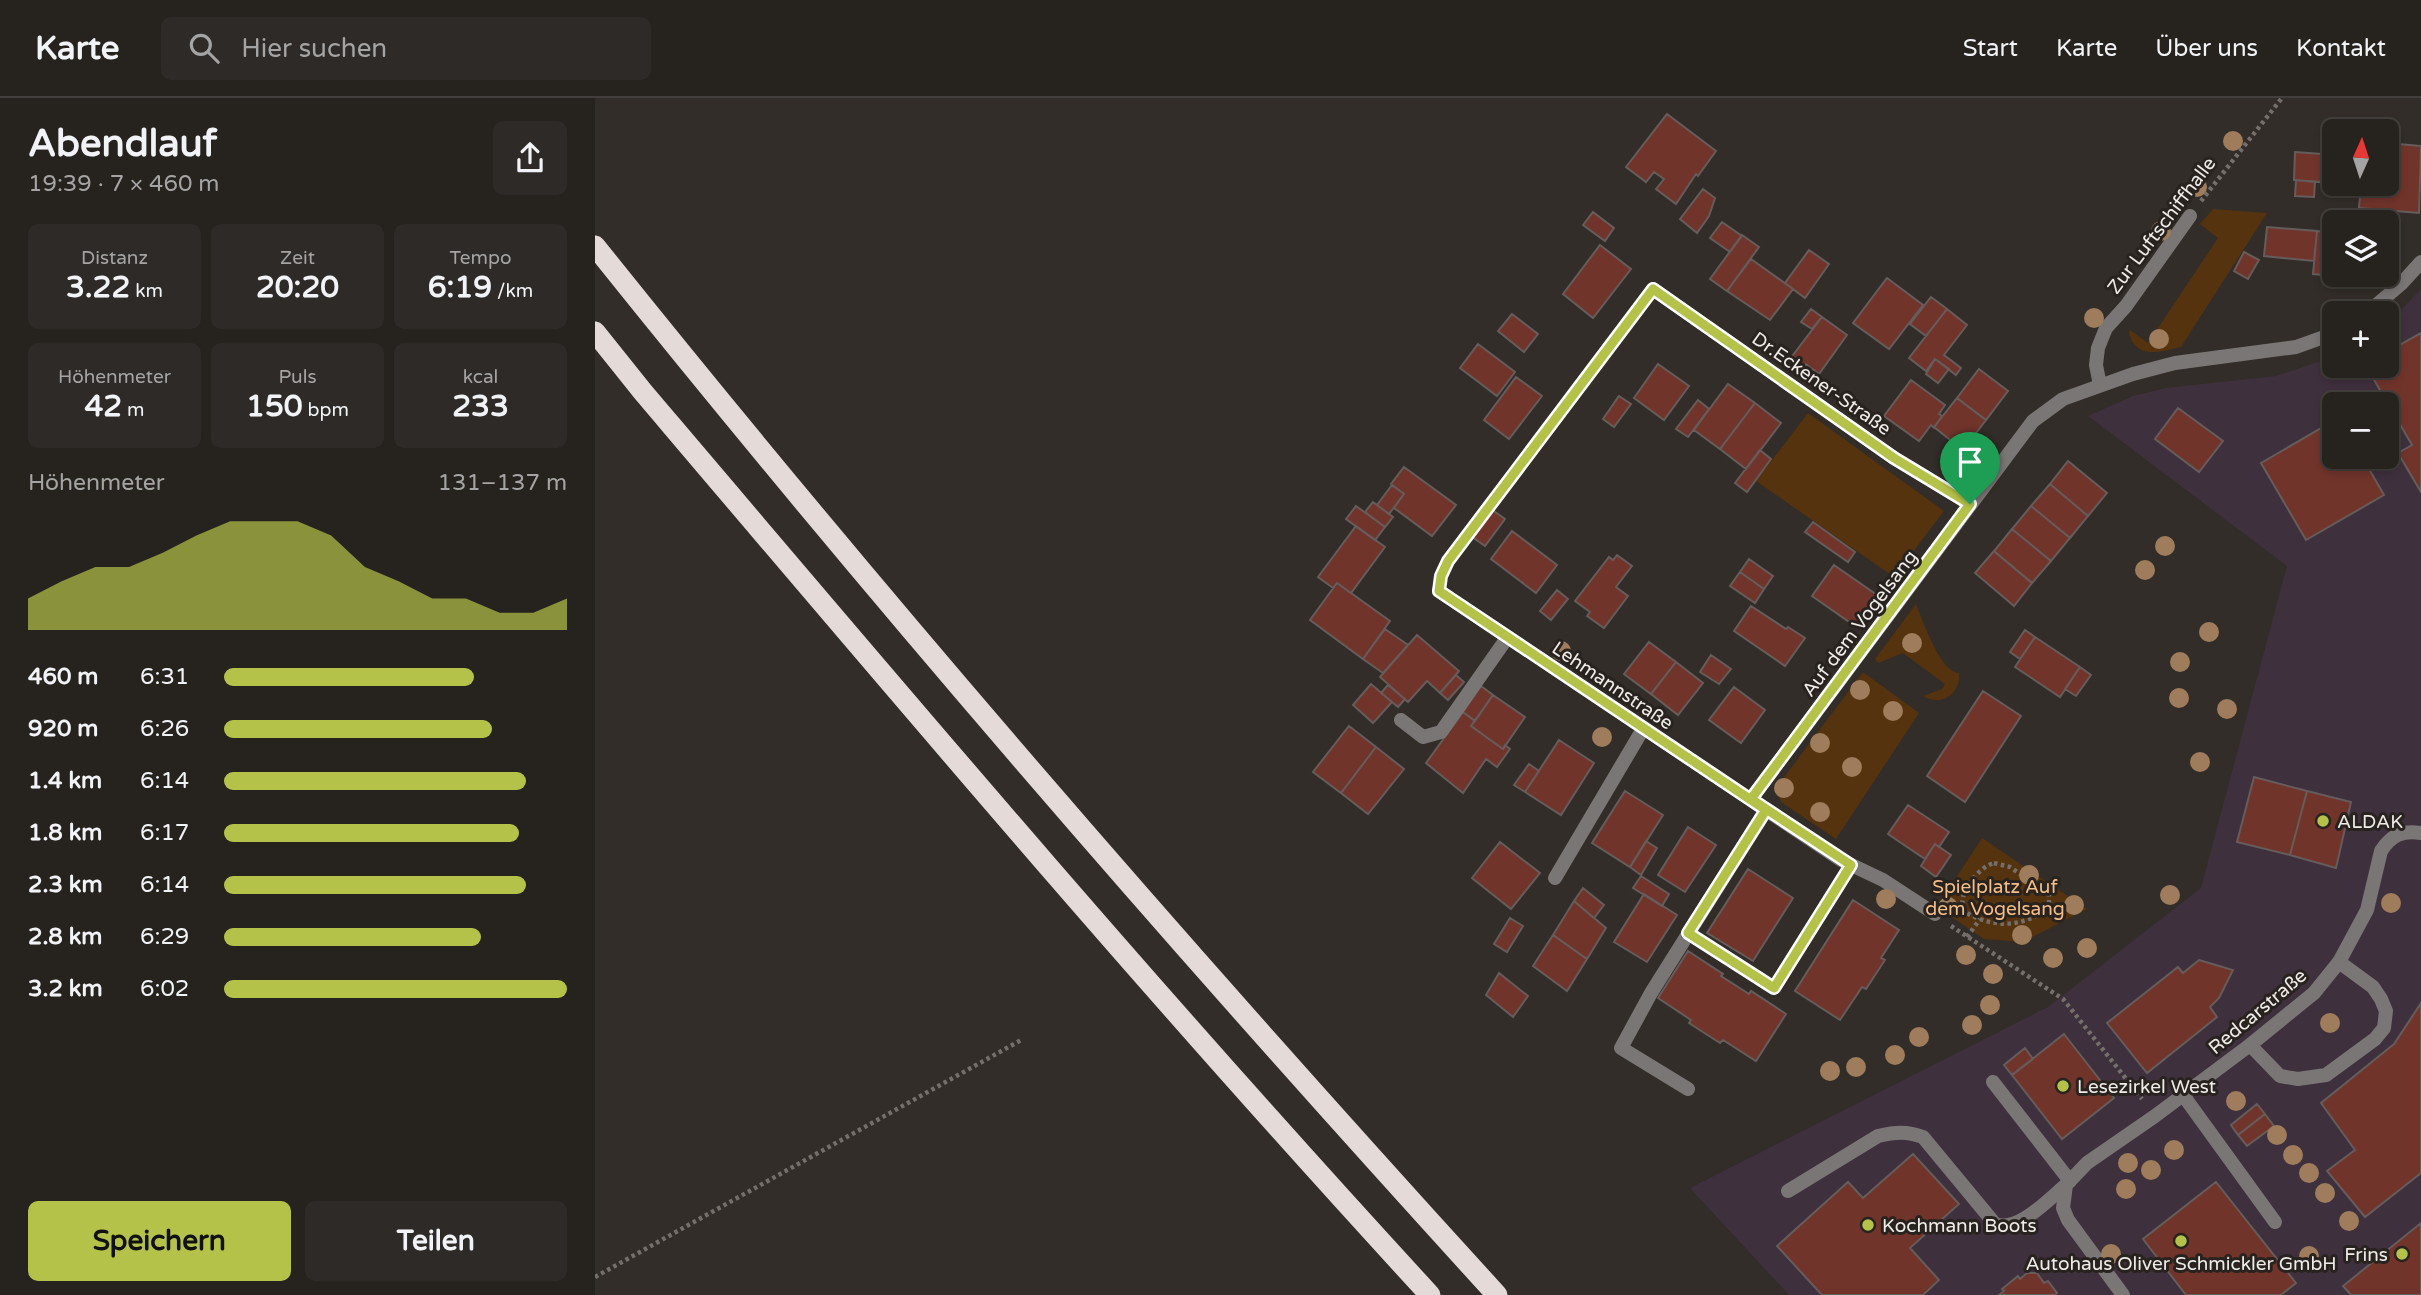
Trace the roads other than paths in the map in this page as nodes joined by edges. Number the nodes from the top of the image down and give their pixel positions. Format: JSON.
{"nodes":[{"id":1,"x":2190,"y":216,"type":"road end"},
{"id":2,"x":595,"y":246,"type":"edge"},
{"id":3,"x":2421,"y":262,"type":"edge"},
{"id":4,"x":1653,"y":289,"type":"road end"},
{"id":5,"x":2381,"y":301,"type":"edge"},
{"id":6,"x":595,"y":332,"type":"edge"},
{"id":7,"x":2322,"y":338,"type":"edge"},
{"id":8,"x":2099,"y":385,"type":"junction"},
{"id":9,"x":1970,"y":504,"type":"junction"},
{"id":10,"x":1439,"y":591,"type":"road end"},
{"id":11,"x":1507,"y":638,"type":"junction"},
{"id":12,"x":1401,"y":720,"type":"dead end"},
{"id":13,"x":1643,"y":729,"type":"junction"},
{"id":14,"x":1751,"y":799,"type":"junction"},
{"id":15,"x":1766,"y":810,"type":"junction"},
{"id":16,"x":2421,"y":833,"type":"edge"},
{"id":17,"x":1555,"y":878,"type":"dead end"},
{"id":18,"x":1935,"y":914,"type":"road end"},
{"id":19,"x":2339,"y":962,"type":"junction"},
{"id":20,"x":2250,"y":1045,"type":"junction"},
{"id":21,"x":1993,"y":1082,"type":"dead end"},
{"id":22,"x":1688,"y":1089,"type":"dead end"},
{"id":23,"x":2183,"y":1095,"type":"junction"},
{"id":24,"x":2068,"y":1183,"type":"junction"},
{"id":25,"x":1788,"y":1191,"type":"dead end"},
{"id":26,"x":2275,"y":1222,"type":"dead end"},
{"id":27,"x":1430,"y":1295,"type":"edge"},
{"id":28,"x":1497,"y":1295,"type":"edge"},
{"id":29,"x":2123,"y":1295,"type":"edge"}],
"edges":[{"from":1,"to":8,"type":"street","name":"Zur Luftschiffhalle"},
{"from":2,"to":28,"type":"highway"},
{"from":3,"to":5,"type":"street"},
{"from":4,"to":9,"type":"street","name":"Dr.Eckener-Straße"},
{"from":6,"to":27,"type":"highway"},
{"from":7,"to":8,"type":"street","name":"Auf dem Vogelsang"},
{"from":8,"to":9,"type":"street","name":"Auf dem Vogelsang"},
{"from":9,"to":14,"type":"street","name":"Auf dem Vogelsang"},
{"from":10,"to":11,"type":"street","name":"Lehmannstraße"},
{"from":11,"to":12,"type":"street"},
{"from":11,"to":13,"type":"street","name":"Lehmannstraße"},
{"from":13,"to":14,"type":"street","name":"Lehmannstraße"},
{"from":13,"to":17,"type":"street"},
{"from":14,"to":15,"type":"street","name":"Lehmannstraße"},
{"from":15,"to":18,"type":"street","name":"Lehmannstraße"},
{"from":15,"to":22,"type":"street"},
{"from":16,"to":19,"type":"street","name":"Redcarstraße"},
{"from":19,"to":20,"type":"street","name":"Redcarstraße"},
{"from":19,"to":20,"type":"street"},
{"from":20,"to":23,"type":"street","name":"Redcarstraße"},
{"from":21,"to":24,"type":"street"},
{"from":23,"to":24,"type":"street","name":"Redcarstraße"},
{"from":23,"to":26,"type":"street"},
{"from":24,"to":25,"type":"street","name":"Redcarstraße"},
{"from":24,"to":29,"type":"street"}]}
